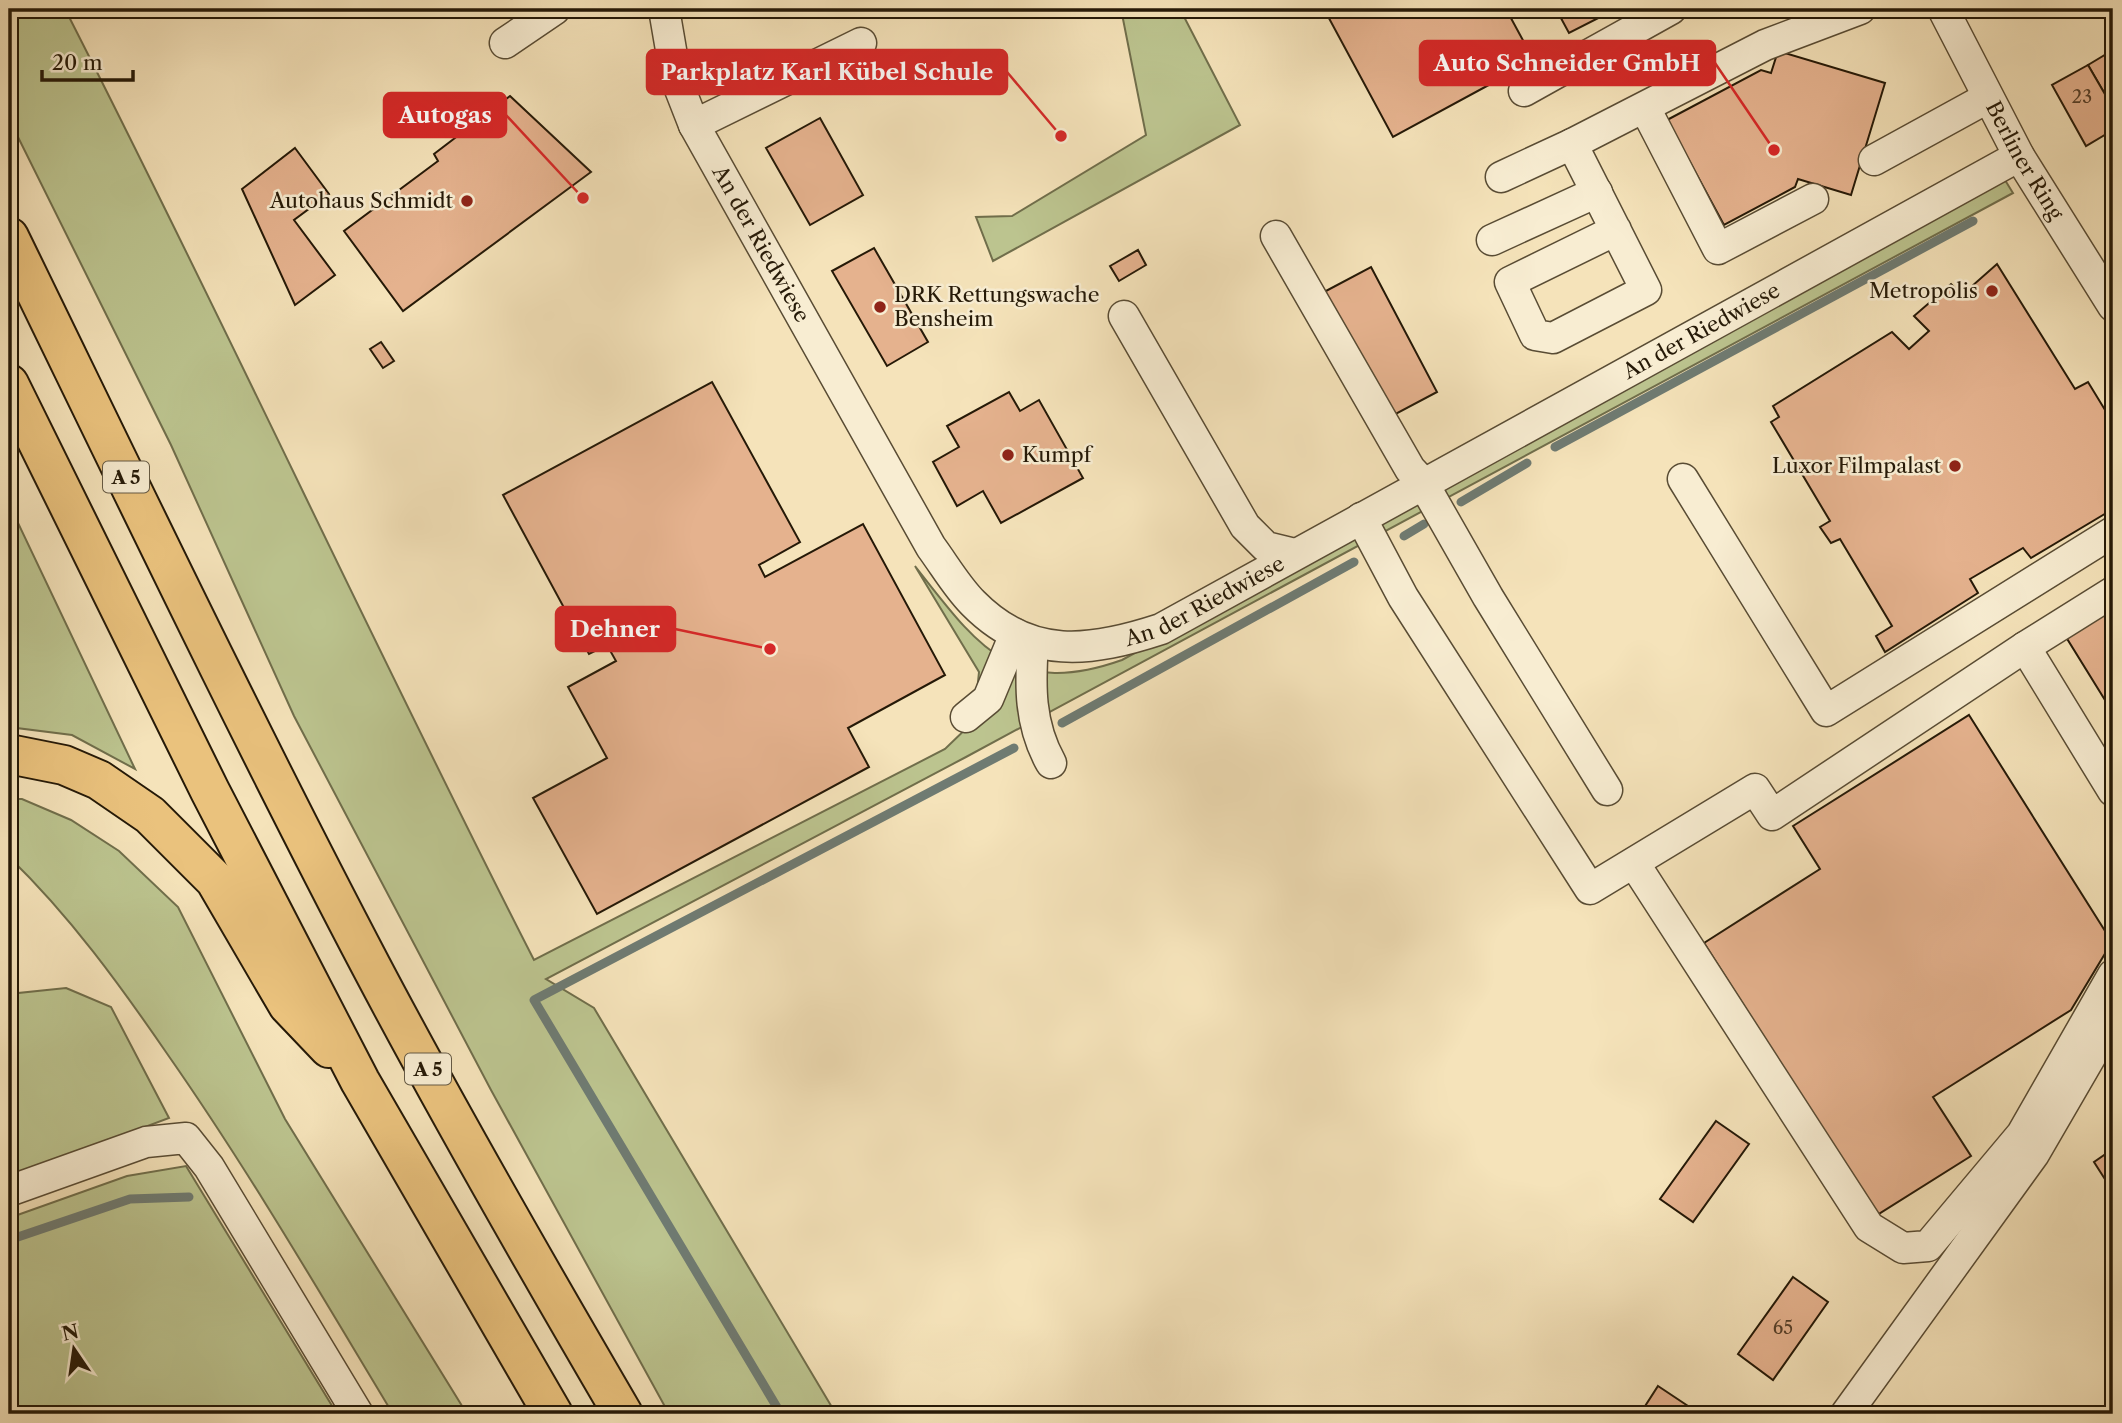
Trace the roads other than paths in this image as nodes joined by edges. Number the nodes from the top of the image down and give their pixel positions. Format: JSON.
{"nodes":[{"id":1,"x":555,"y":9,"type":"edge"},
{"id":2,"x":664,"y":9,"type":"edge"},
{"id":3,"x":1671,"y":9,"type":"edge"},
{"id":4,"x":1860,"y":9,"type":"edge"},
{"id":5,"x":1943,"y":9,"type":"edge"},
{"id":6,"x":505,"y":43,"type":"dead end"},
{"id":7,"x":861,"y":43,"type":"dead end"},
{"id":8,"x":1524,"y":91,"type":"dead end"},
{"id":9,"x":1987,"y":98,"type":"junction"},
{"id":10,"x":1645,"y":108,"type":"junction"},
{"id":11,"x":694,"y":125,"type":"junction"},
{"id":12,"x":1572,"y":144,"type":"junction"},
{"id":13,"x":2019,"y":156,"type":"junction"},
{"id":14,"x":1874,"y":160,"type":"dead end"},
{"id":15,"x":1501,"y":177,"type":"dead end"},
{"id":16,"x":1597,"y":192,"type":"junction"},
{"id":17,"x":1813,"y":199,"type":"dead end"},
{"id":18,"x":1616,"y":230,"type":"dead end"},
{"id":19,"x":1276,"y":236,"type":"dead end"},
{"id":20,"x":9,"y":237,"type":"edge"},
{"id":21,"x":1492,"y":240,"type":"dead end"},
{"id":22,"x":2113,"y":306,"type":"edge"},
{"id":23,"x":1124,"y":316,"type":"dead end"},
{"id":24,"x":9,"y":384,"type":"edge"},
{"id":25,"x":1683,"y":480,"type":"dead end"},
{"id":26,"x":1423,"y":484,"type":"junction"},
{"id":27,"x":1361,"y":518,"type":"junction"},
{"id":28,"x":2113,"y":532,"type":"edge"},
{"id":29,"x":1295,"y":554,"type":"junction"},
{"id":30,"x":2113,"y":592,"type":"edge"},
{"id":31,"x":1024,"y":638,"type":"junction"},
{"id":32,"x":2025,"y":647,"type":"junction"},
{"id":33,"x":966,"y":716,"type":"dead end"},
{"id":34,"x":9,"y":754,"type":"edge"},
{"id":35,"x":1051,"y":763,"type":"dead end"},
{"id":36,"x":1607,"y":790,"type":"dead end"},
{"id":37,"x":2113,"y":791,"type":"edge"},
{"id":38,"x":1634,"y":863,"type":"junction"},
{"id":39,"x":2113,"y":975,"type":"edge"},
{"id":40,"x":2113,"y":1018,"type":"edge"},
{"id":41,"x":360,"y":1081,"type":"junction"},
{"id":42,"x":9,"y":1191,"type":"edge"},
{"id":43,"x":358,"y":1414,"type":"edge"},
{"id":44,"x":553,"y":1414,"type":"edge"},
{"id":45,"x":623,"y":1414,"type":"edge"},
{"id":46,"x":1846,"y":1414,"type":"edge"}],
"edges":[{"from":1,"to":6,"type":"street"},
{"from":2,"to":11,"type":"street","name":"An der Riedwiese"},
{"from":3,"to":8,"type":"street"},
{"from":4,"to":10,"type":"street"},
{"from":5,"to":9,"type":"street","name":"Berliner Ring"},
{"from":7,"to":11,"type":"street"},
{"from":9,"to":13,"type":"street","name":"Berliner Ring"},
{"from":9,"to":14,"type":"street"},
{"from":10,"to":12,"type":"street"},
{"from":10,"to":17,"type":"street"},
{"from":11,"to":31,"type":"street","name":"An der Riedwiese"},
{"from":12,"to":15,"type":"street"},
{"from":12,"to":16,"type":"street"},
{"from":13,"to":22,"type":"street","name":"Berliner Ring"},
{"from":13,"to":26,"type":"street","name":"An der Riedwiese"},
{"from":16,"to":18,"type":"street"},
{"from":16,"to":21,"type":"street"},
{"from":19,"to":26,"type":"street"},
{"from":20,"to":45,"type":"highway","number":"A 5"},
{"from":23,"to":29,"type":"street"},
{"from":24,"to":41,"type":"highway"},
{"from":25,"to":28,"type":"street"},
{"from":26,"to":27,"type":"street","name":"An der Riedwiese"},
{"from":26,"to":36,"type":"street"},
{"from":27,"to":29,"type":"street","name":"An der Riedwiese"},
{"from":27,"to":38,"type":"street"},
{"from":29,"to":31,"type":"street","name":"An der Riedwiese"},
{"from":30,"to":32,"type":"street"},
{"from":31,"to":33,"type":"street"},
{"from":31,"to":35,"type":"street"},
{"from":32,"to":37,"type":"street"},
{"from":32,"to":38,"type":"street"},
{"from":34,"to":41,"type":"highway"},
{"from":38,"to":39,"type":"street"},
{"from":40,"to":46,"type":"street"},
{"from":41,"to":44,"type":"highway"},
{"from":42,"to":43,"type":"street"}]}
